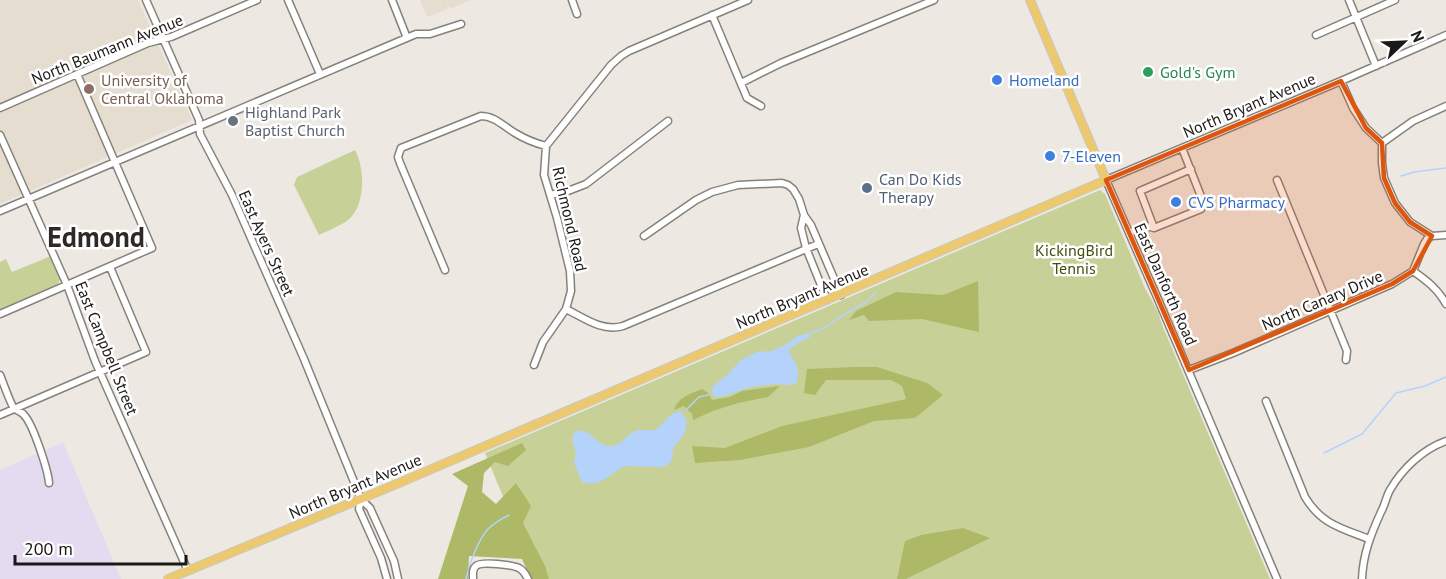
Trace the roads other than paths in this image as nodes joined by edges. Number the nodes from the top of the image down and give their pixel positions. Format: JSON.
{"nodes":[{"id":1,"x":146,"y":0,"type":"edge"},
{"id":2,"x":257,"y":0,"type":"edge"},
{"id":3,"x":288,"y":0,"type":"edge"},
{"id":4,"x":392,"y":0,"type":"edge"},
{"id":5,"x":574,"y":0,"type":"edge"},
{"id":6,"x":748,"y":0,"type":"edge"},
{"id":7,"x":934,"y":0,"type":"edge"},
{"id":8,"x":1030,"y":0,"type":"edge"},
{"id":9,"x":1348,"y":0,"type":"edge"},
{"id":10,"x":1395,"y":0,"type":"edge"},
{"id":11,"x":577,"y":14,"type":"dead end"},
{"id":12,"x":712,"y":15,"type":"junction"},
{"id":13,"x":1356,"y":18,"type":"junction"},
{"id":14,"x":461,"y":24,"type":"dead end"},
{"id":15,"x":1316,"y":35,"type":"dead end"},
{"id":16,"x":1446,"y":35,"type":"edge"},
{"id":17,"x":407,"y":38,"type":"junction"},
{"id":18,"x":164,"y":40,"type":"junction"},
{"id":19,"x":1377,"y":66,"type":"junction"},
{"id":20,"x":77,"y":74,"type":"junction"},
{"id":21,"x":320,"y":74,"type":"junction"},
{"id":22,"x":1341,"y":81,"type":"junction"},
{"id":23,"x":741,"y":83,"type":"junction"},
{"id":24,"x":761,"y":106,"type":"dead end"},
{"id":25,"x":1446,"y":106,"type":"edge"},
{"id":26,"x":0,"y":108,"type":"edge"},
{"id":27,"x":669,"y":121,"type":"dead end"},
{"id":28,"x":200,"y":127,"type":"junction"},
{"id":29,"x":0,"y":135,"type":"edge"},
{"id":30,"x":1382,"y":143,"type":"junction"},
{"id":31,"x":546,"y":147,"type":"junction"},
{"id":32,"x":1182,"y":148,"type":"junction"},
{"id":33,"x":116,"y":162,"type":"junction"},
{"id":34,"x":1191,"y":170,"type":"junction"},
{"id":35,"x":1106,"y":180,"type":"junction"},
{"id":36,"x":1277,"y":180,"type":"dead end"},
{"id":37,"x":550,"y":195,"type":"junction"},
{"id":38,"x":30,"y":199,"type":"junction"},
{"id":39,"x":0,"y":212,"type":"edge"},
{"id":40,"x":804,"y":215,"type":"junction"},
{"id":41,"x":1154,"y":228,"type":"junction"},
{"id":42,"x":1129,"y":233,"type":"junction"},
{"id":43,"x":1446,"y":235,"type":"edge"},
{"id":44,"x":644,"y":236,"type":"dead end"},
{"id":45,"x":1431,"y":236,"type":"junction"},
{"id":46,"x":818,"y":244,"type":"junction"},
{"id":47,"x":806,"y":248,"type":"junction"},
{"id":48,"x":110,"y":267,"type":"junction"},
{"id":49,"x":445,"y":270,"type":"dead end"},
{"id":50,"x":1413,"y":271,"type":"junction"},
{"id":51,"x":67,"y":285,"type":"junction"},
{"id":52,"x":841,"y":295,"type":"junction"},
{"id":53,"x":827,"y":300,"type":"junction"},
{"id":54,"x":1446,"y":304,"type":"edge"},
{"id":55,"x":566,"y":309,"type":"junction"},
{"id":56,"x":1330,"y":311,"type":"junction"},
{"id":57,"x":0,"y":314,"type":"edge"},
{"id":58,"x":1346,"y":360,"type":"dead end"},
{"id":59,"x":534,"y":365,"type":"dead end"},
{"id":60,"x":1189,"y":370,"type":"junction"},
{"id":61,"x":101,"y":372,"type":"junction"},
{"id":62,"x":0,"y":375,"type":"edge"},
{"id":63,"x":1266,"y":401,"type":"dead end"},
{"id":64,"x":14,"y":409,"type":"junction"},
{"id":65,"x":0,"y":416,"type":"edge"},
{"id":66,"x":1446,"y":441,"type":"edge"},
{"id":67,"x":50,"y":483,"type":"dead end"},
{"id":68,"x":361,"y":499,"type":"junction"},
{"id":69,"x":1369,"y":539,"type":"junction"},
{"id":70,"x":188,"y":571,"type":"junction"},
{"id":71,"x":168,"y":579,"type":"edge"},
{"id":72,"x":387,"y":579,"type":"edge"},
{"id":73,"x":398,"y":579,"type":"edge"},
{"id":74,"x":472,"y":579,"type":"edge"},
{"id":75,"x":528,"y":579,"type":"edge"},
{"id":76,"x":1277,"y":579,"type":"edge"},
{"id":77,"x":1362,"y":579,"type":"edge"}],
"edges":[{"from":1,"to":18,"type":"street","name":"East Ayers Street"},
{"from":2,"to":18,"type":"street","name":"North Baumann Avenue"},
{"from":3,"to":21,"type":"street"},
{"from":4,"to":17,"type":"street"},
{"from":5,"to":11,"type":"street"},
{"from":6,"to":12,"type":"street","name":"Richmond Road"},
{"from":7,"to":23,"type":"street"},
{"from":8,"to":35,"type":"main road","name":"East Danforth Road"},
{"from":9,"to":13,"type":"street"},
{"from":10,"to":13,"type":"street"},
{"from":12,"to":23,"type":"street"},
{"from":12,"to":31,"type":"street","name":"Richmond Road"},
{"from":13,"to":15,"type":"street"},
{"from":13,"to":19,"type":"street"},
{"from":14,"to":17,"type":"street"},
{"from":16,"to":19,"type":"street","name":"North Bryant Avenue"},
{"from":17,"to":21,"type":"street"},
{"from":18,"to":20,"type":"street","name":"North Baumann Avenue"},
{"from":18,"to":28,"type":"street","name":"East Ayers Street"},
{"from":19,"to":22,"type":"street","name":"North Bryant Avenue"},
{"from":20,"to":26,"type":"street","name":"North Baumann Avenue"},
{"from":20,"to":33,"type":"street"},
{"from":21,"to":28,"type":"street"},
{"from":22,"to":30,"type":"street"},
{"from":22,"to":32,"type":"street","name":"North Bryant Avenue"},
{"from":23,"to":24,"type":"street"},
{"from":25,"to":30,"type":"street"},
{"from":27,"to":37,"type":"street"},
{"from":28,"to":33,"type":"street"},
{"from":28,"to":68,"type":"street","name":"East Ayers Street"},
{"from":29,"to":38,"type":"street","name":"East Campbell Street"},
{"from":30,"to":45,"type":"street"},
{"from":31,"to":37,"type":"street","name":"Richmond Road"},
{"from":31,"to":49,"type":"street"},
{"from":32,"to":34,"type":"street"},
{"from":32,"to":35,"type":"street","name":"North Bryant Avenue"},
{"from":33,"to":38,"type":"street"},
{"from":33,"to":48,"type":"street"},
{"from":34,"to":41,"type":"street"},
{"from":34,"to":41,"type":"street"},
{"from":35,"to":42,"type":"street","name":"East Danforth Road"},
{"from":35,"to":52,"type":"main road","name":"North Bryant Avenue"},
{"from":36,"to":56,"type":"street"},
{"from":37,"to":55,"type":"street","name":"Richmond Road"},
{"from":38,"to":39,"type":"street"},
{"from":38,"to":51,"type":"street","name":"East Campbell Street"},
{"from":40,"to":44,"type":"street"},
{"from":40,"to":46,"type":"street"},
{"from":40,"to":47,"type":"street"},
{"from":41,"to":42,"type":"street"},
{"from":42,"to":60,"type":"street","name":"East Danforth Road"},
{"from":43,"to":45,"type":"street"},
{"from":45,"to":50,"type":"street"},
{"from":46,"to":47,"type":"street"},
{"from":46,"to":52,"type":"street"},
{"from":47,"to":53,"type":"street"},
{"from":47,"to":55,"type":"street"},
{"from":48,"to":51,"type":"street"},
{"from":48,"to":61,"type":"street"},
{"from":50,"to":54,"type":"street"},
{"from":50,"to":56,"type":"street","name":"North Canary Drive"},
{"from":51,"to":57,"type":"street"},
{"from":51,"to":61,"type":"street","name":"East Campbell Street"},
{"from":52,"to":53,"type":"main road","name":"North Bryant Avenue"},
{"from":53,"to":68,"type":"main road","name":"North Bryant Avenue"},
{"from":55,"to":59,"type":"street","name":"Richmond Road"},
{"from":56,"to":58,"type":"street"},
{"from":56,"to":60,"type":"street","name":"North Canary Drive"},
{"from":60,"to":76,"type":"street","name":"East Danforth Road"},
{"from":61,"to":64,"type":"street"},
{"from":61,"to":70,"type":"street","name":"East Campbell Street"},
{"from":62,"to":64,"type":"street"},
{"from":63,"to":69,"type":"street"},
{"from":64,"to":65,"type":"street"},
{"from":64,"to":67,"type":"street"},
{"from":66,"to":69,"type":"street"},
{"from":68,"to":70,"type":"main road","name":"North Bryant Avenue"},
{"from":68,"to":72,"type":"street"},
{"from":68,"to":73,"type":"street"},
{"from":69,"to":77,"type":"street"},
{"from":70,"to":71,"type":"main road","name":"North Bryant Avenue"},
{"from":74,"to":75,"type":"street"}]}
